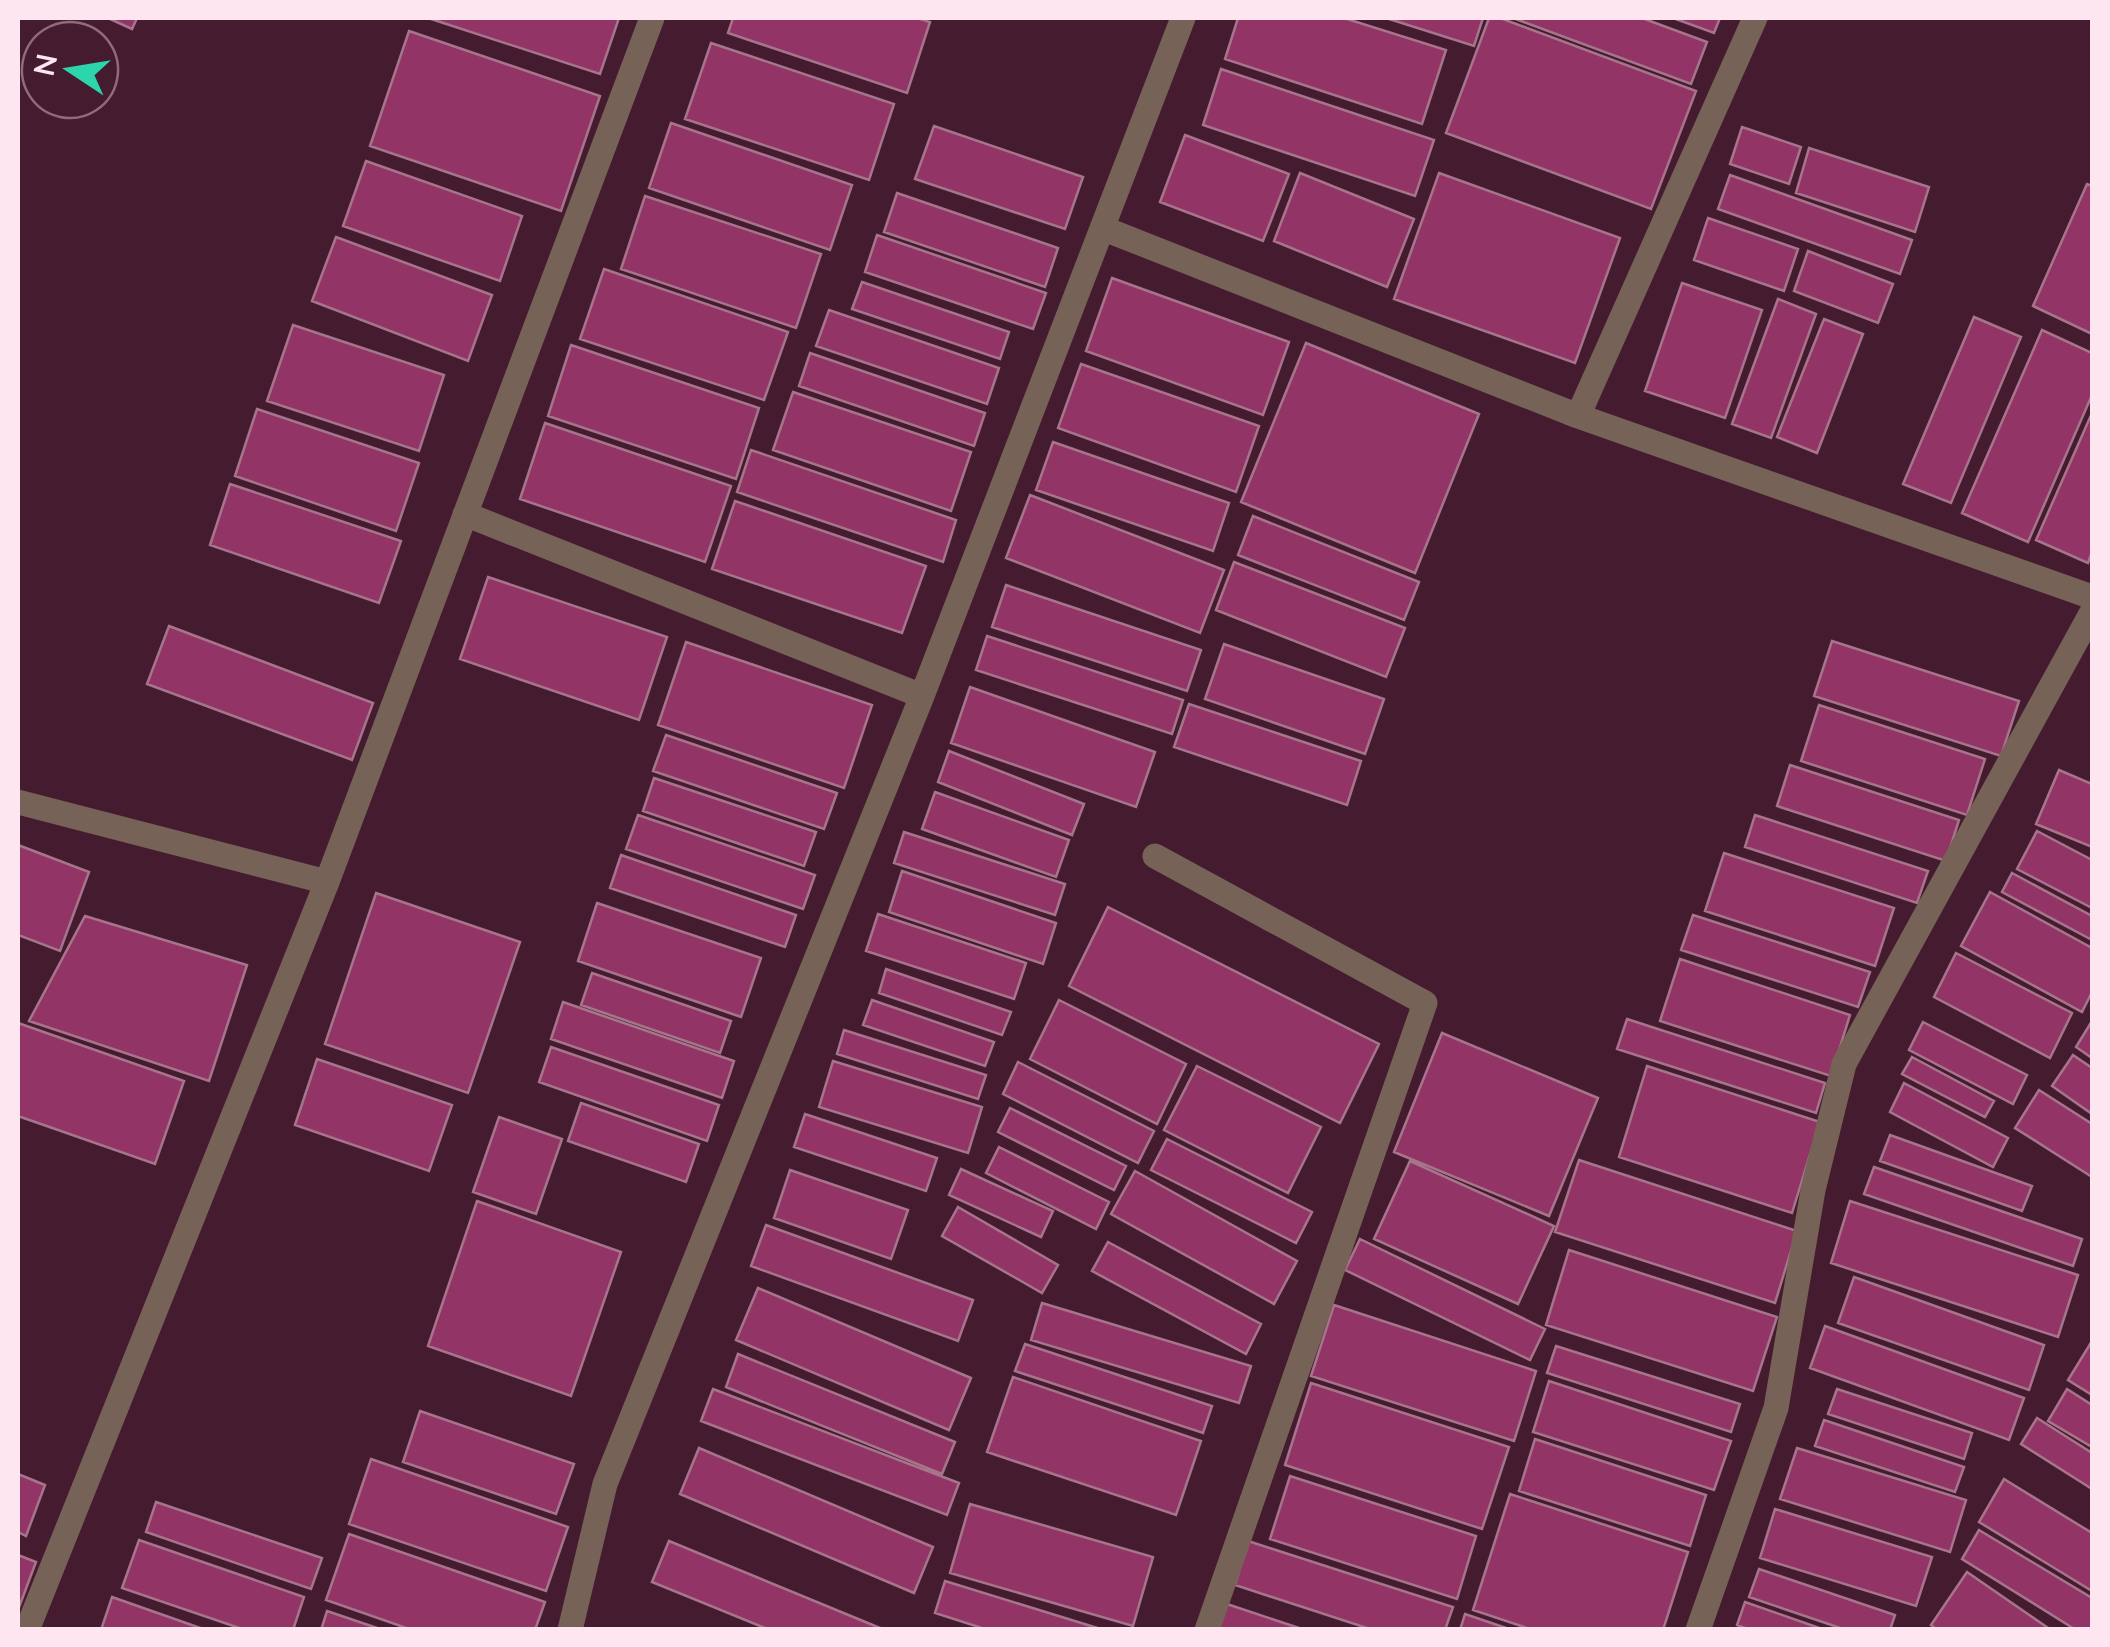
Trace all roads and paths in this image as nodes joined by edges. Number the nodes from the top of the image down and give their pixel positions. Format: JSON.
{"nodes":[{"id":1,"x":652,"y":18,"type":"edge"},
{"id":2,"x":1183,"y":18,"type":"edge"},
{"id":3,"x":1755,"y":18,"type":"edge"},
{"id":4,"x":1102,"y":228,"type":"junction"},
{"id":5,"x":1578,"y":416,"type":"junction"},
{"id":6,"x":465,"y":514,"type":"junction"},
{"id":7,"x":2092,"y":597,"type":"edge"},
{"id":8,"x":2092,"y":612,"type":"edge"},
{"id":9,"x":922,"y":696,"type":"junction"},
{"id":10,"x":18,"y":802,"type":"edge"},
{"id":11,"x":1156,"y":856,"type":"dead end"},
{"id":12,"x":327,"y":882,"type":"junction"},
{"id":13,"x":27,"y":1630,"type":"edge"},
{"id":14,"x":570,"y":1630,"type":"edge"},
{"id":15,"x":1206,"y":1630,"type":"edge"},
{"id":16,"x":1698,"y":1630,"type":"edge"}],
"edges":[{"from":1,"to":6,"type":"street"},
{"from":2,"to":4,"type":"street"},
{"from":3,"to":5,"type":"street"},
{"from":4,"to":5,"type":"street"},
{"from":4,"to":9,"type":"street"},
{"from":5,"to":7,"type":"street"},
{"from":6,"to":9,"type":"street"},
{"from":6,"to":12,"type":"street"},
{"from":8,"to":16,"type":"street"},
{"from":9,"to":14,"type":"street"},
{"from":10,"to":12,"type":"street"},
{"from":11,"to":15,"type":"street"},
{"from":12,"to":13,"type":"street"}]}
